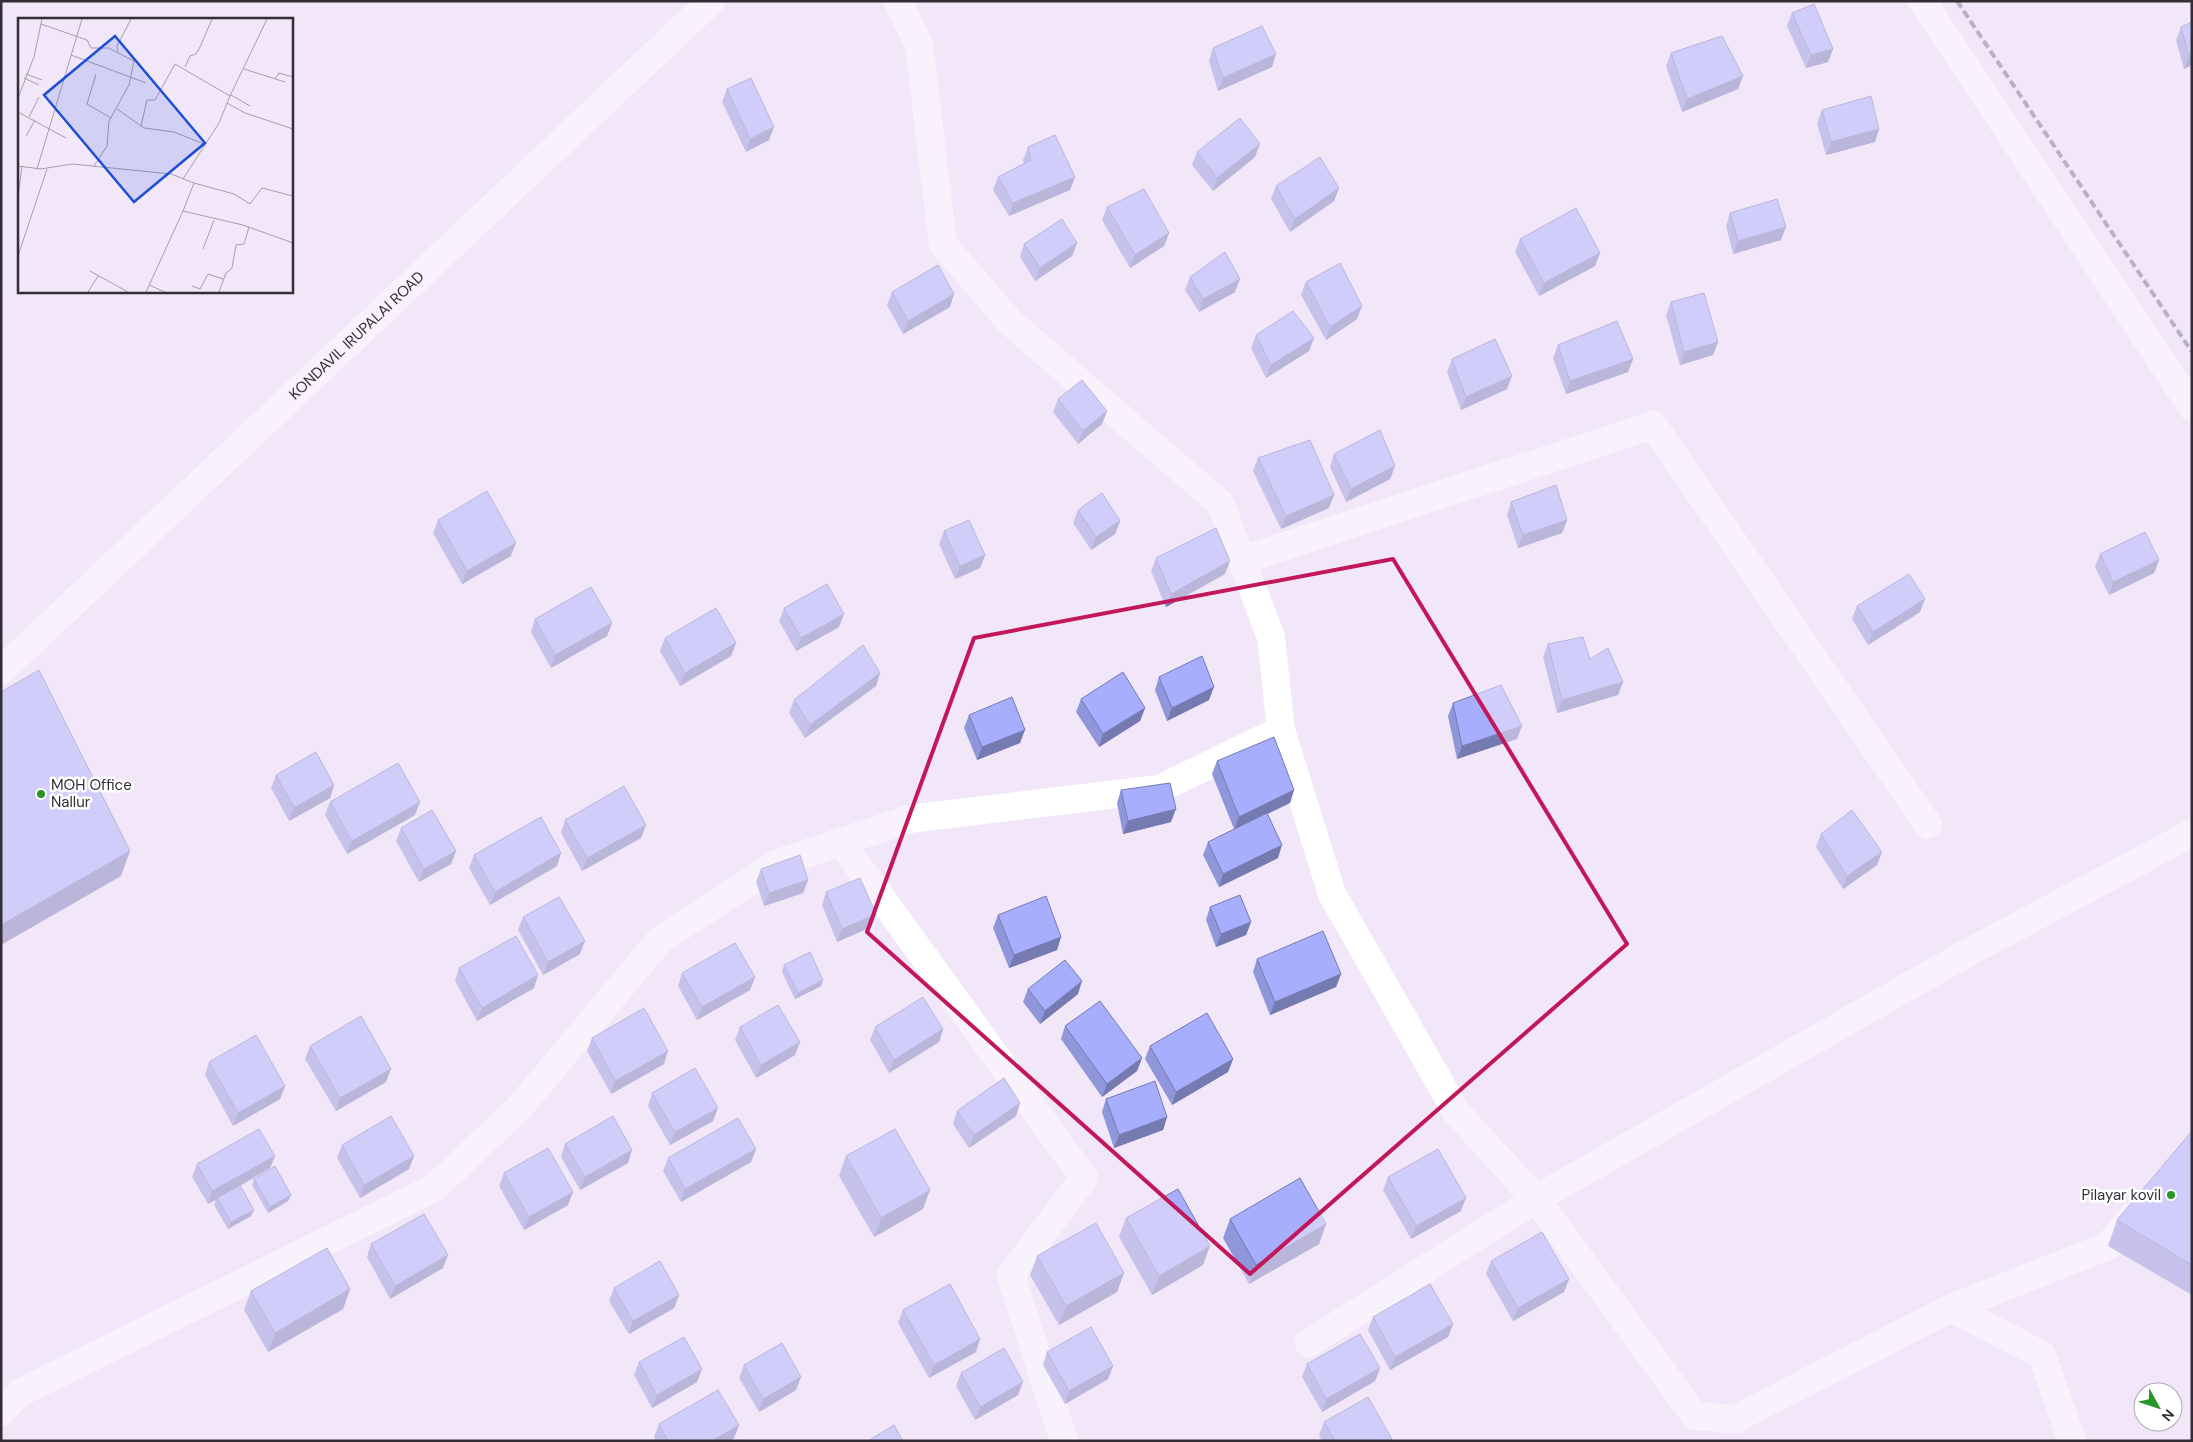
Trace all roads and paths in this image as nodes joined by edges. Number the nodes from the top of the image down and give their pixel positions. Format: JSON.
{"nodes":[{"id":1,"x":711,"y":1,"type":"edge"},
{"id":2,"x":898,"y":1,"type":"edge"},
{"id":3,"x":1922,"y":1,"type":"edge"},
{"id":4,"x":2192,"y":407,"type":"edge"},
{"id":5,"x":1242,"y":560,"type":"junction"},
{"id":6,"x":1,"y":671,"type":"edge"},
{"id":7,"x":1281,"y":730,"type":"junction"},
{"id":8,"x":1928,"y":825,"type":"dead end"},
{"id":9,"x":2192,"y":833,"type":"edge"},
{"id":10,"x":841,"y":842,"type":"junction"},
{"id":11,"x":2150,"y":1195,"type":"edge"},
{"id":12,"x":1536,"y":1199,"type":"junction"},
{"id":13,"x":1951,"y":1308,"type":"junction"},
{"id":14,"x":1309,"y":1343,"type":"dead end"},
{"id":15,"x":1,"y":1412,"type":"edge"},
{"id":16,"x":1064,"y":1441,"type":"edge"},
{"id":17,"x":2072,"y":1441,"type":"edge"}],
"edges":[{"from":1,"to":6,"type":"street","name":"KONDAVIL IRUPALAI ROAD"},
{"from":2,"to":5,"type":"street"},
{"from":3,"to":4,"type":"street"},
{"from":5,"to":7,"type":"street"},
{"from":5,"to":8,"type":"street"},
{"from":7,"to":10,"type":"street"},
{"from":7,"to":12,"type":"street"},
{"from":9,"to":12,"type":"street"},
{"from":10,"to":15,"type":"street"},
{"from":10,"to":16,"type":"street"},
{"from":11,"to":13,"type":"street"},
{"from":12,"to":13,"type":"street"},
{"from":12,"to":14,"type":"street"},
{"from":13,"to":17,"type":"street"}]}
